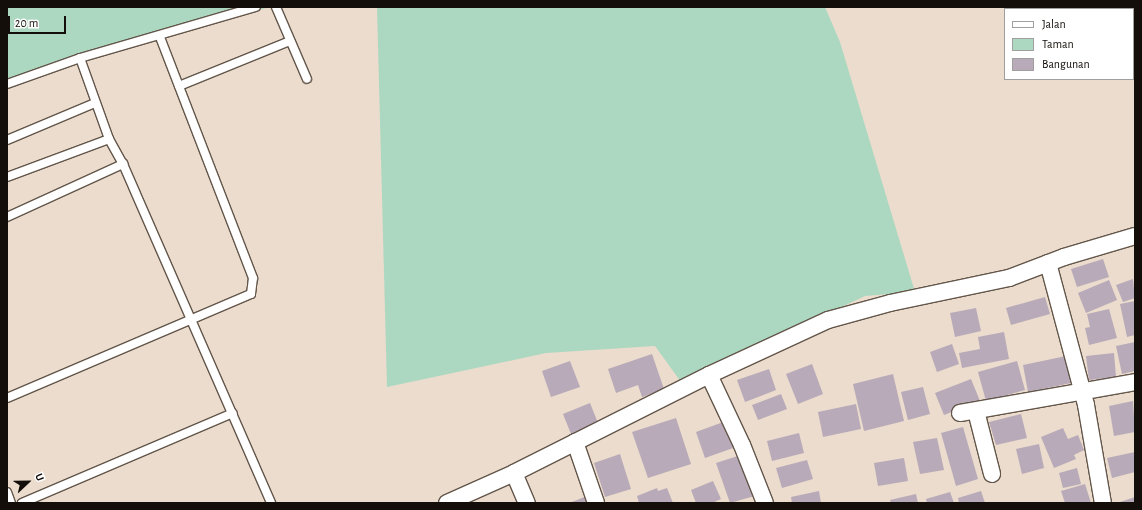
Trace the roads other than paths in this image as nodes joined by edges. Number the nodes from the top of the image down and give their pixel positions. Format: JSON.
{"nodes":[{"id":1,"x":256,"y":7,"type":"edge"},
{"id":2,"x":276,"y":7,"type":"edge"},
{"id":3,"x":160,"y":37,"type":"junction"},
{"id":4,"x":290,"y":41,"type":"junction"},
{"id":5,"x":80,"y":58,"type":"junction"},
{"id":6,"x":307,"y":79,"type":"dead end"},
{"id":7,"x":7,"y":84,"type":"edge"},
{"id":8,"x":179,"y":86,"type":"junction"},
{"id":9,"x":95,"y":103,"type":"junction"},
{"id":10,"x":109,"y":139,"type":"junction"},
{"id":11,"x":7,"y":140,"type":"edge"},
{"id":12,"x":123,"y":164,"type":"junction"},
{"id":13,"x":7,"y":177,"type":"edge"},
{"id":14,"x":7,"y":217,"type":"edge"},
{"id":15,"x":1135,"y":236,"type":"edge"},
{"id":16,"x":1048,"y":263,"type":"junction"},
{"id":17,"x":192,"y":320,"type":"junction"},
{"id":18,"x":709,"y":375,"type":"junction"},
{"id":19,"x":1135,"y":382,"type":"edge"},
{"id":20,"x":1082,"y":391,"type":"junction"},
{"id":21,"x":7,"y":398,"type":"edge"},
{"id":22,"x":976,"y":411,"type":"junction"},
{"id":23,"x":233,"y":413,"type":"junction"},
{"id":24,"x":960,"y":413,"type":"dead end"},
{"id":25,"x":575,"y":442,"type":"junction"},
{"id":26,"x":514,"y":473,"type":"junction"},
{"id":27,"x":992,"y":474,"type":"dead end"},
{"id":28,"x":7,"y":492,"type":"edge"},
{"id":29,"x":11,"y":503,"type":"edge"},
{"id":30,"x":22,"y":503,"type":"edge"},
{"id":31,"x":271,"y":503,"type":"edge"},
{"id":32,"x":447,"y":503,"type":"edge"},
{"id":33,"x":527,"y":503,"type":"edge"},
{"id":34,"x":596,"y":503,"type":"edge"},
{"id":35,"x":765,"y":503,"type":"edge"},
{"id":36,"x":1103,"y":503,"type":"edge"}],
"edges":[{"from":1,"to":3,"type":"lane"},
{"from":2,"to":4,"type":"lane"},
{"from":3,"to":5,"type":"lane"},
{"from":3,"to":8,"type":"lane"},
{"from":4,"to":6,"type":"lane"},
{"from":4,"to":8,"type":"lane"},
{"from":5,"to":7,"type":"lane"},
{"from":5,"to":9,"type":"lane"},
{"from":8,"to":17,"type":"lane"},
{"from":9,"to":10,"type":"lane"},
{"from":9,"to":11,"type":"lane"},
{"from":10,"to":12,"type":"lane"},
{"from":10,"to":13,"type":"lane"},
{"from":12,"to":14,"type":"lane"},
{"from":12,"to":17,"type":"lane"},
{"from":15,"to":16,"type":"street"},
{"from":16,"to":18,"type":"street"},
{"from":16,"to":20,"type":"street"},
{"from":17,"to":21,"type":"lane"},
{"from":17,"to":23,"type":"lane"},
{"from":18,"to":25,"type":"street"},
{"from":18,"to":35,"type":"street"},
{"from":19,"to":20,"type":"street"},
{"from":20,"to":22,"type":"street"},
{"from":20,"to":36,"type":"street"},
{"from":22,"to":24,"type":"street"},
{"from":22,"to":27,"type":"street"},
{"from":23,"to":30,"type":"lane"},
{"from":23,"to":31,"type":"lane"},
{"from":25,"to":26,"type":"street"},
{"from":25,"to":34,"type":"street"},
{"from":26,"to":32,"type":"street"},
{"from":26,"to":33,"type":"street"},
{"from":28,"to":29,"type":"lane"}]}
